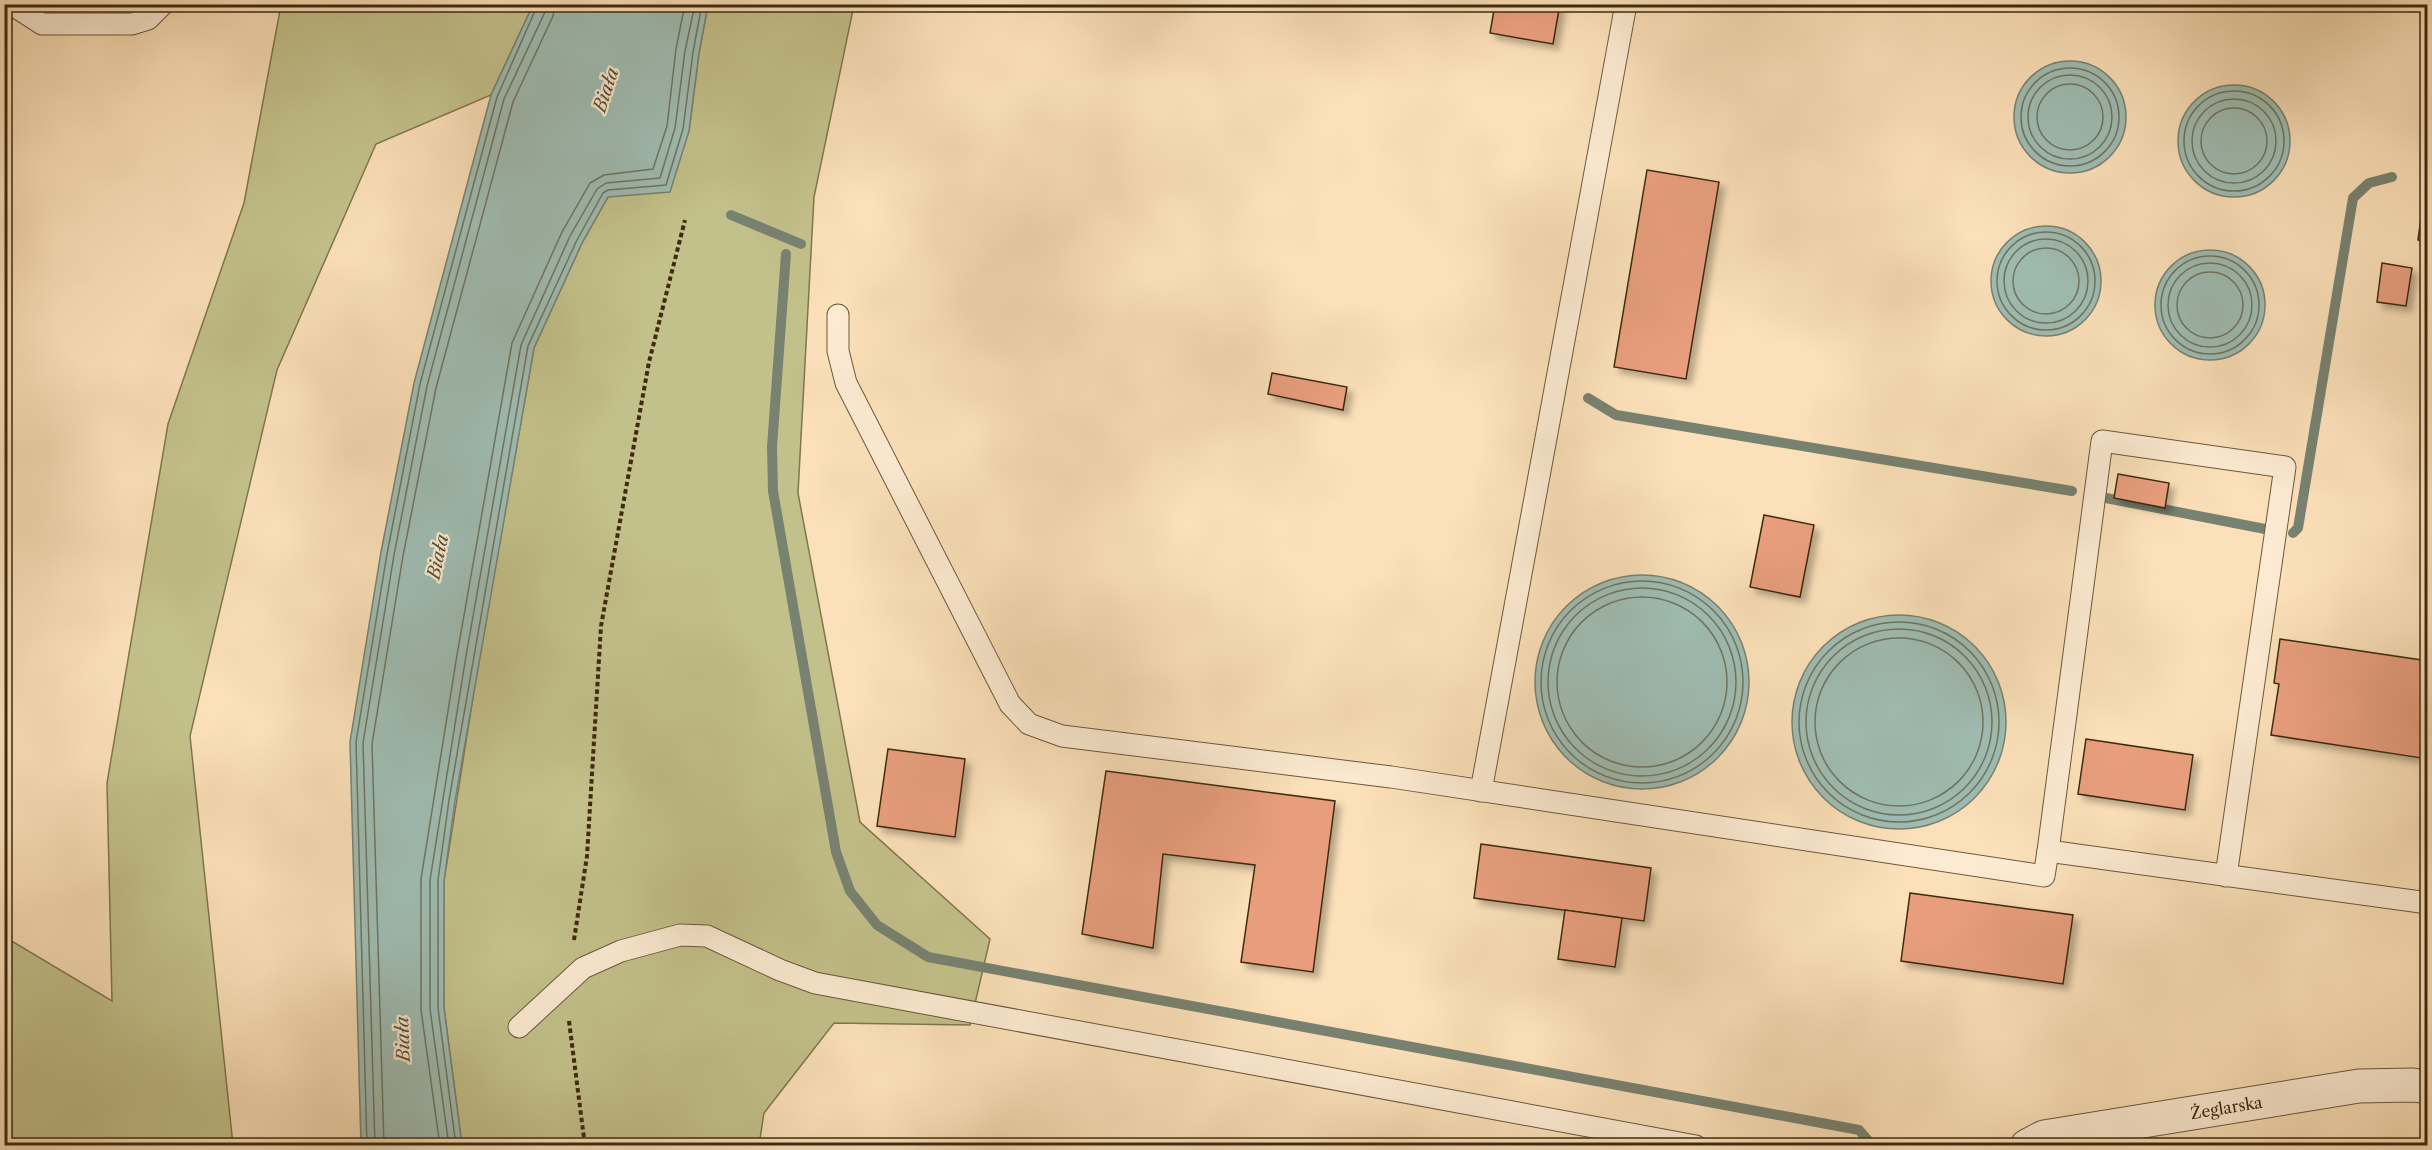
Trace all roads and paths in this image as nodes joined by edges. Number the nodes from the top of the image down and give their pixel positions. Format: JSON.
{"nodes":[{"id":1,"x":11,"y":4,"type":"edge"},
{"id":2,"x":163,"y":4,"type":"edge"},
{"id":3,"x":1626,"y":4,"type":"edge"},
{"id":4,"x":685,"y":220,"type":"dead end"},
{"id":5,"x":838,"y":315,"type":"dead end"},
{"id":6,"x":1481,"y":791,"type":"junction"},
{"id":7,"x":2048,"y":851,"type":"junction"},
{"id":8,"x":2226,"y":876,"type":"junction"},
{"id":9,"x":2427,"y":903,"type":"edge"},
{"id":10,"x":564,"y":986,"type":"junction"},
{"id":11,"x":519,"y":1027,"type":"dead end"},
{"id":12,"x":2427,"y":1088,"type":"edge"},
{"id":13,"x":585,"y":1146,"type":"edge"},
{"id":14,"x":1696,"y":1146,"type":"edge"},
{"id":15,"x":2027,"y":1146,"type":"edge"}],
"edges":[{"from":1,"to":2,"type":"lane"},
{"from":3,"to":6,"type":"lane"},
{"from":4,"to":10,"type":"path"},
{"from":5,"to":6,"type":"lane"},
{"from":6,"to":7,"type":"lane"},
{"from":7,"to":8,"type":"lane"},
{"from":7,"to":8,"type":"lane"},
{"from":8,"to":9,"type":"lane"},
{"from":10,"to":11,"type":"lane"},
{"from":10,"to":13,"type":"path"},
{"from":10,"to":14,"type":"lane"},
{"from":12,"to":15,"type":"street","name":"Żeglarska"}]}
